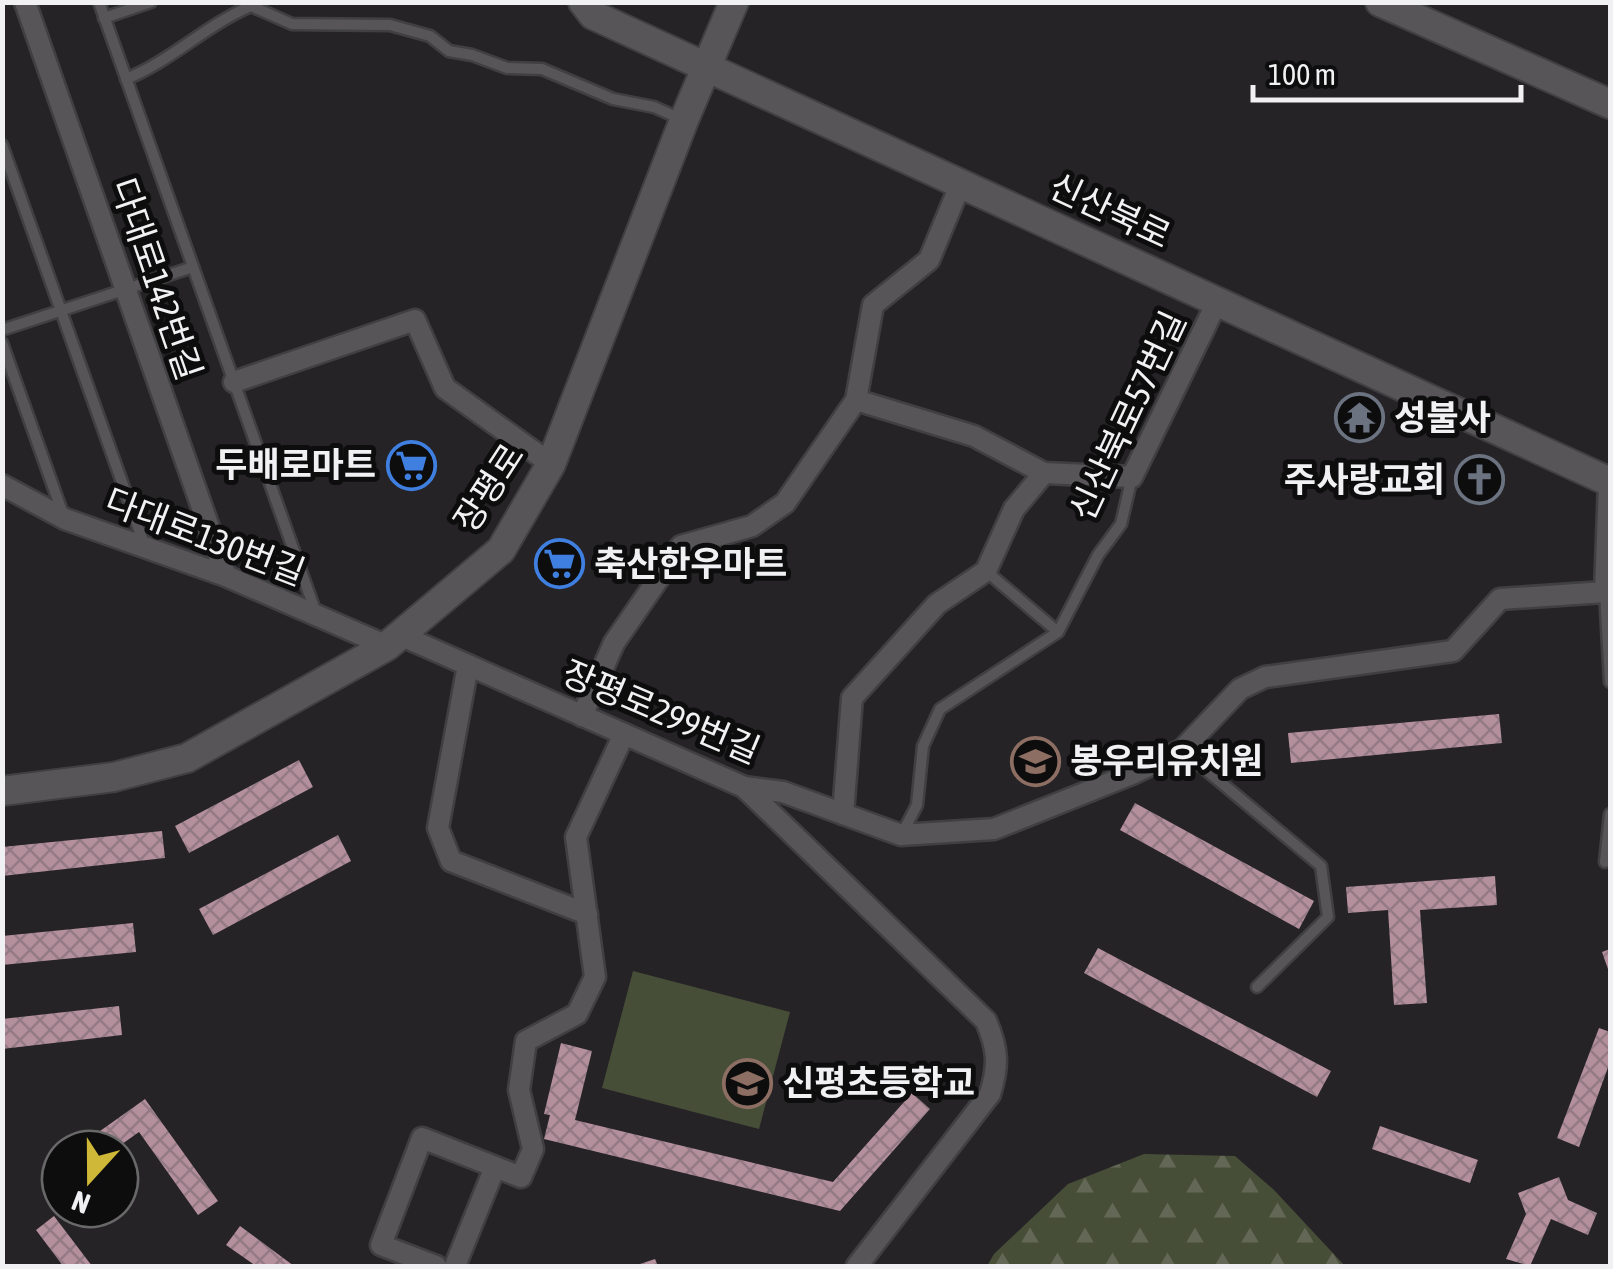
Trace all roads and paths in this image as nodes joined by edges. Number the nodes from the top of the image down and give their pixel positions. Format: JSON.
{"nodes":[{"id":1,"x":24,"y":2,"type":"edge"},
{"id":2,"x":99,"y":2,"type":"edge"},
{"id":3,"x":151,"y":2,"type":"edge"},
{"id":4,"x":582,"y":2,"type":"edge"},
{"id":5,"x":734,"y":2,"type":"edge"},
{"id":6,"x":1380,"y":2,"type":"edge"},
{"id":7,"x":251,"y":4,"type":"edge"},
{"id":8,"x":104,"y":18,"type":"junction"},
{"id":9,"x":706,"y":67,"type":"junction"},
{"id":10,"x":126,"y":79,"type":"junction"},
{"id":11,"x":1610,"y":104,"type":"edge"},
{"id":12,"x":684,"y":120,"type":"junction"},
{"id":13,"x":2,"y":145,"type":"edge"},
{"id":14,"x":962,"y":183,"type":"junction"},
{"id":15,"x":193,"y":267,"type":"junction"},
{"id":16,"x":125,"y":289,"type":"junction"},
{"id":17,"x":1217,"y":302,"type":"junction"},
{"id":18,"x":61,"y":310,"type":"junction"},
{"id":19,"x":2,"y":330,"type":"edge"},
{"id":20,"x":2,"y":343,"type":"edge"},
{"id":21,"x":234,"y":382,"type":"junction"},
{"id":22,"x":856,"y":400,"type":"junction"},
{"id":23,"x":552,"y":464,"type":"junction"},
{"id":24,"x":1044,"y":473,"type":"junction"},
{"id":25,"x":1132,"y":478,"type":"junction"},
{"id":26,"x":1610,"y":482,"type":"edge"},
{"id":27,"x":2,"y":485,"type":"edge"},
{"id":28,"x":65,"y":519,"type":"junction"},
{"id":29,"x":145,"y":546,"type":"junction"},
{"id":30,"x":986,"y":571,"type":"junction"},
{"id":31,"x":226,"y":576,"type":"junction"},
{"id":32,"x":1605,"y":592,"type":"junction"},
{"id":33,"x":316,"y":614,"type":"junction"},
{"id":34,"x":1058,"y":632,"type":"junction"},
{"id":35,"x":394,"y":641,"type":"junction"},
{"id":36,"x":468,"y":665,"type":"junction"},
{"id":37,"x":1610,"y":682,"type":"edge"},
{"id":38,"x":582,"y":716,"type":"junction"},
{"id":39,"x":624,"y":734,"type":"junction"},
{"id":40,"x":1182,"y":750,"type":"junction"},
{"id":41,"x":744,"y":787,"type":"junction"},
{"id":42,"x":2,"y":791,"type":"edge"},
{"id":43,"x":844,"y":814,"type":"junction"},
{"id":44,"x":1610,"y":814,"type":"edge"},
{"id":45,"x":901,"y":834,"type":"junction"},
{"id":46,"x":1605,"y":862,"type":"dead end"},
{"id":47,"x":587,"y":914,"type":"junction"},
{"id":48,"x":1257,"y":987,"type":"dead end"},
{"id":49,"x":494,"y":1167,"type":"junction"},
{"id":50,"x":436,"y":1266,"type":"edge"},
{"id":51,"x":456,"y":1266,"type":"edge"},
{"id":52,"x":857,"y":1266,"type":"edge"}],
"edges":[{"from":1,"to":16,"type":"street","name":"다대로142번길"},
{"from":2,"to":8,"type":"lane"},
{"from":3,"to":8,"type":"lane"},
{"from":4,"to":9,"type":"street","name":"신산북로"},
{"from":5,"to":9,"type":"street","name":"장평로"},
{"from":6,"to":11,"type":"street"},
{"from":7,"to":10,"type":"lane"},
{"from":7,"to":12,"type":"lane"},
{"from":8,"to":10,"type":"lane"},
{"from":9,"to":12,"type":"street","name":"장평로"},
{"from":9,"to":14,"type":"street","name":"신산북로"},
{"from":10,"to":15,"type":"lane"},
{"from":12,"to":23,"type":"street","name":"장평로"},
{"from":13,"to":18,"type":"lane"},
{"from":14,"to":17,"type":"street","name":"신산북로"},
{"from":14,"to":22,"type":"street"},
{"from":15,"to":16,"type":"lane"},
{"from":15,"to":21,"type":"lane"},
{"from":16,"to":18,"type":"lane"},
{"from":16,"to":31,"type":"street","name":"다대로142번길"},
{"from":17,"to":25,"type":"street","name":"신산북로57번길"},
{"from":17,"to":26,"type":"street","name":"신산북로"},
{"from":18,"to":19,"type":"lane"},
{"from":18,"to":29,"type":"lane"},
{"from":20,"to":28,"type":"lane"},
{"from":21,"to":23,"type":"street"},
{"from":21,"to":33,"type":"lane"},
{"from":22,"to":24,"type":"street"},
{"from":22,"to":38,"type":"street"},
{"from":23,"to":35,"type":"street","name":"장평로"},
{"from":24,"to":25,"type":"street"},
{"from":24,"to":30,"type":"street"},
{"from":25,"to":34,"type":"lane","name":"신산북로57번길"},
{"from":26,"to":32,"type":"street"},
{"from":27,"to":28,"type":"street","name":"다대로130번길"},
{"from":28,"to":29,"type":"street","name":"다대로130번길"},
{"from":29,"to":31,"type":"street","name":"다대로130번길"},
{"from":30,"to":34,"type":"lane"},
{"from":30,"to":43,"type":"street"},
{"from":31,"to":33,"type":"street","name":"다대로130번길"},
{"from":32,"to":37,"type":"lane"},
{"from":32,"to":40,"type":"street"},
{"from":33,"to":35,"type":"street","name":"다대로130번길"},
{"from":34,"to":45,"type":"lane","name":"신산북로57번길"},
{"from":35,"to":36,"type":"street","name":"장평로299번길"},
{"from":35,"to":42,"type":"street","name":"장평로"},
{"from":36,"to":38,"type":"street","name":"장평로299번길"},
{"from":36,"to":47,"type":"street"},
{"from":38,"to":39,"type":"street","name":"장평로299번길"},
{"from":39,"to":41,"type":"street","name":"장평로299번길"},
{"from":39,"to":47,"type":"street"},
{"from":40,"to":45,"type":"street"},
{"from":40,"to":48,"type":"lane"},
{"from":41,"to":43,"type":"street","name":"장평로299번길"},
{"from":41,"to":52,"type":"street"},
{"from":43,"to":45,"type":"street","name":"장평로299번길"},
{"from":44,"to":46,"type":"lane"},
{"from":47,"to":49,"type":"street"},
{"from":49,"to":50,"type":"street"},
{"from":49,"to":51,"type":"street"}]}
